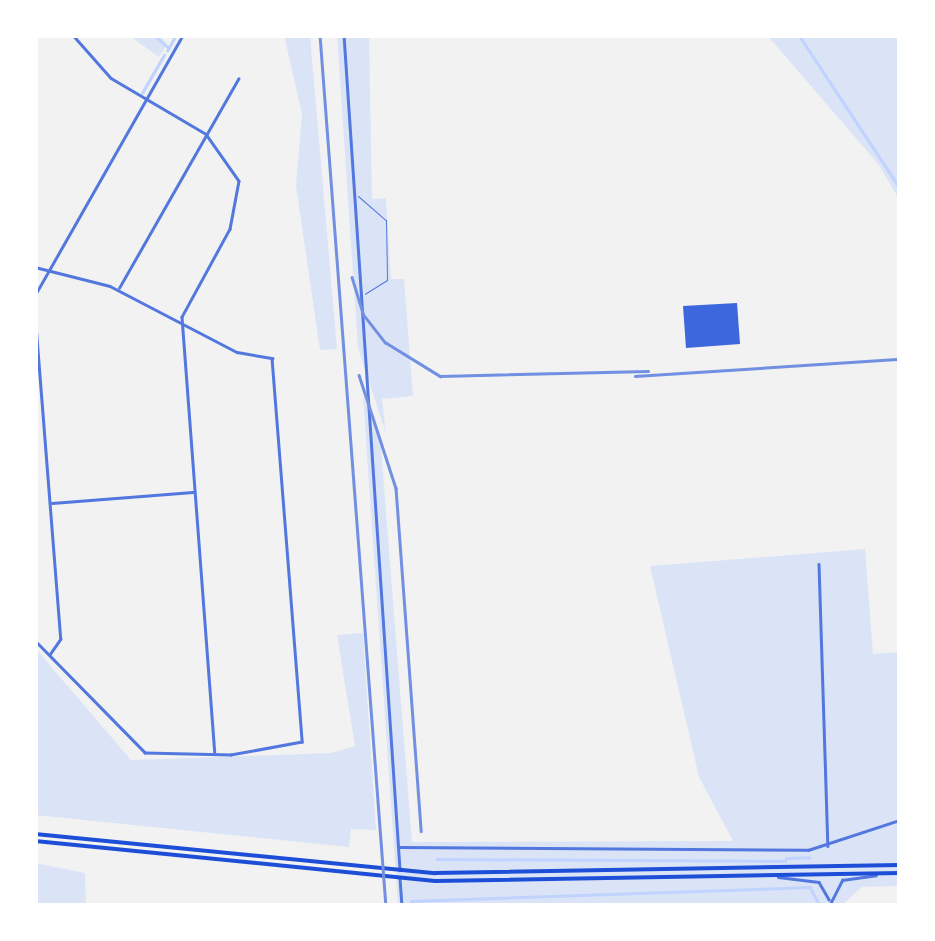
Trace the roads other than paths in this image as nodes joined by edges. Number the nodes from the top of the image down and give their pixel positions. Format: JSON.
{"nodes":[{"id":1,"x":73,"y":35,"type":"edge"},
{"id":2,"x":184,"y":35,"type":"edge"},
{"id":3,"x":344,"y":35,"type":"edge"},
{"id":4,"x":238,"y":78,"type":"dead end"},
{"id":5,"x":147,"y":100,"type":"junction"},
{"id":6,"x":206,"y":134,"type":"junction"},
{"id":7,"x":355,"y":196,"type":"junction"},
{"id":8,"x":35,"y":267,"type":"edge"},
{"id":9,"x":49,"y":270,"type":"junction"},
{"id":10,"x":118,"y":290,"type":"junction"},
{"id":11,"x":362,"y":294,"type":"junction"},
{"id":12,"x":35,"y":296,"type":"edge"},
{"id":13,"x":35,"y":312,"type":"edge"},
{"id":14,"x":182,"y":324,"type":"junction"},
{"id":15,"x":195,"y":492,"type":"junction"},
{"id":16,"x":50,"y":503,"type":"junction"},
{"id":17,"x":819,"y":564,"type":"dead end"},
{"id":18,"x":35,"y":641,"type":"edge"},
{"id":19,"x":48,"y":656,"type":"junction"},
{"id":20,"x":215,"y":752,"type":"junction"},
{"id":21,"x":900,"y":820,"type":"edge"},
{"id":22,"x":35,"y":834,"type":"edge"},
{"id":23,"x":35,"y":842,"type":"edge"},
{"id":24,"x":398,"y":847,"type":"junction"},
{"id":25,"x":828,"y":847,"type":"junction"},
{"id":26,"x":900,"y":865,"type":"edge"},
{"id":27,"x":885,"y":873,"type":"junction"},
{"id":28,"x":900,"y":873,"type":"edge"},
{"id":29,"x":776,"y":877,"type":"junction"},
{"id":30,"x":830,"y":905,"type":"edge"},
{"id":31,"x":402,"y":906,"type":"edge"}],
"edges":[{"from":1,"to":5,"type":"street"},
{"from":2,"to":5,"type":"street"},
{"from":3,"to":7,"type":"street"},
{"from":4,"to":6,"type":"street"},
{"from":5,"to":6,"type":"street"},
{"from":5,"to":9,"type":"street"},
{"from":6,"to":10,"type":"street"},
{"from":6,"to":14,"type":"street"},
{"from":7,"to":11,"type":"street"},
{"from":7,"to":11,"type":"lane"},
{"from":8,"to":9,"type":"street"},
{"from":9,"to":10,"type":"street"},
{"from":9,"to":12,"type":"street"},
{"from":10,"to":14,"type":"street"},
{"from":11,"to":24,"type":"street"},
{"from":13,"to":16,"type":"street"},
{"from":14,"to":15,"type":"street"},
{"from":14,"to":20,"type":"street"},
{"from":15,"to":16,"type":"street"},
{"from":15,"to":20,"type":"street"},
{"from":16,"to":19,"type":"street"},
{"from":17,"to":25,"type":"street"},
{"from":18,"to":19,"type":"street"},
{"from":19,"to":20,"type":"street"},
{"from":21,"to":25,"type":"street"},
{"from":22,"to":26,"type":"main road"},
{"from":23,"to":29,"type":"main road"},
{"from":24,"to":25,"type":"street"},
{"from":24,"to":31,"type":"street"},
{"from":27,"to":28,"type":"main road"},
{"from":27,"to":29,"type":"main road"},
{"from":27,"to":30,"type":"street"},
{"from":29,"to":30,"type":"street"}]}
